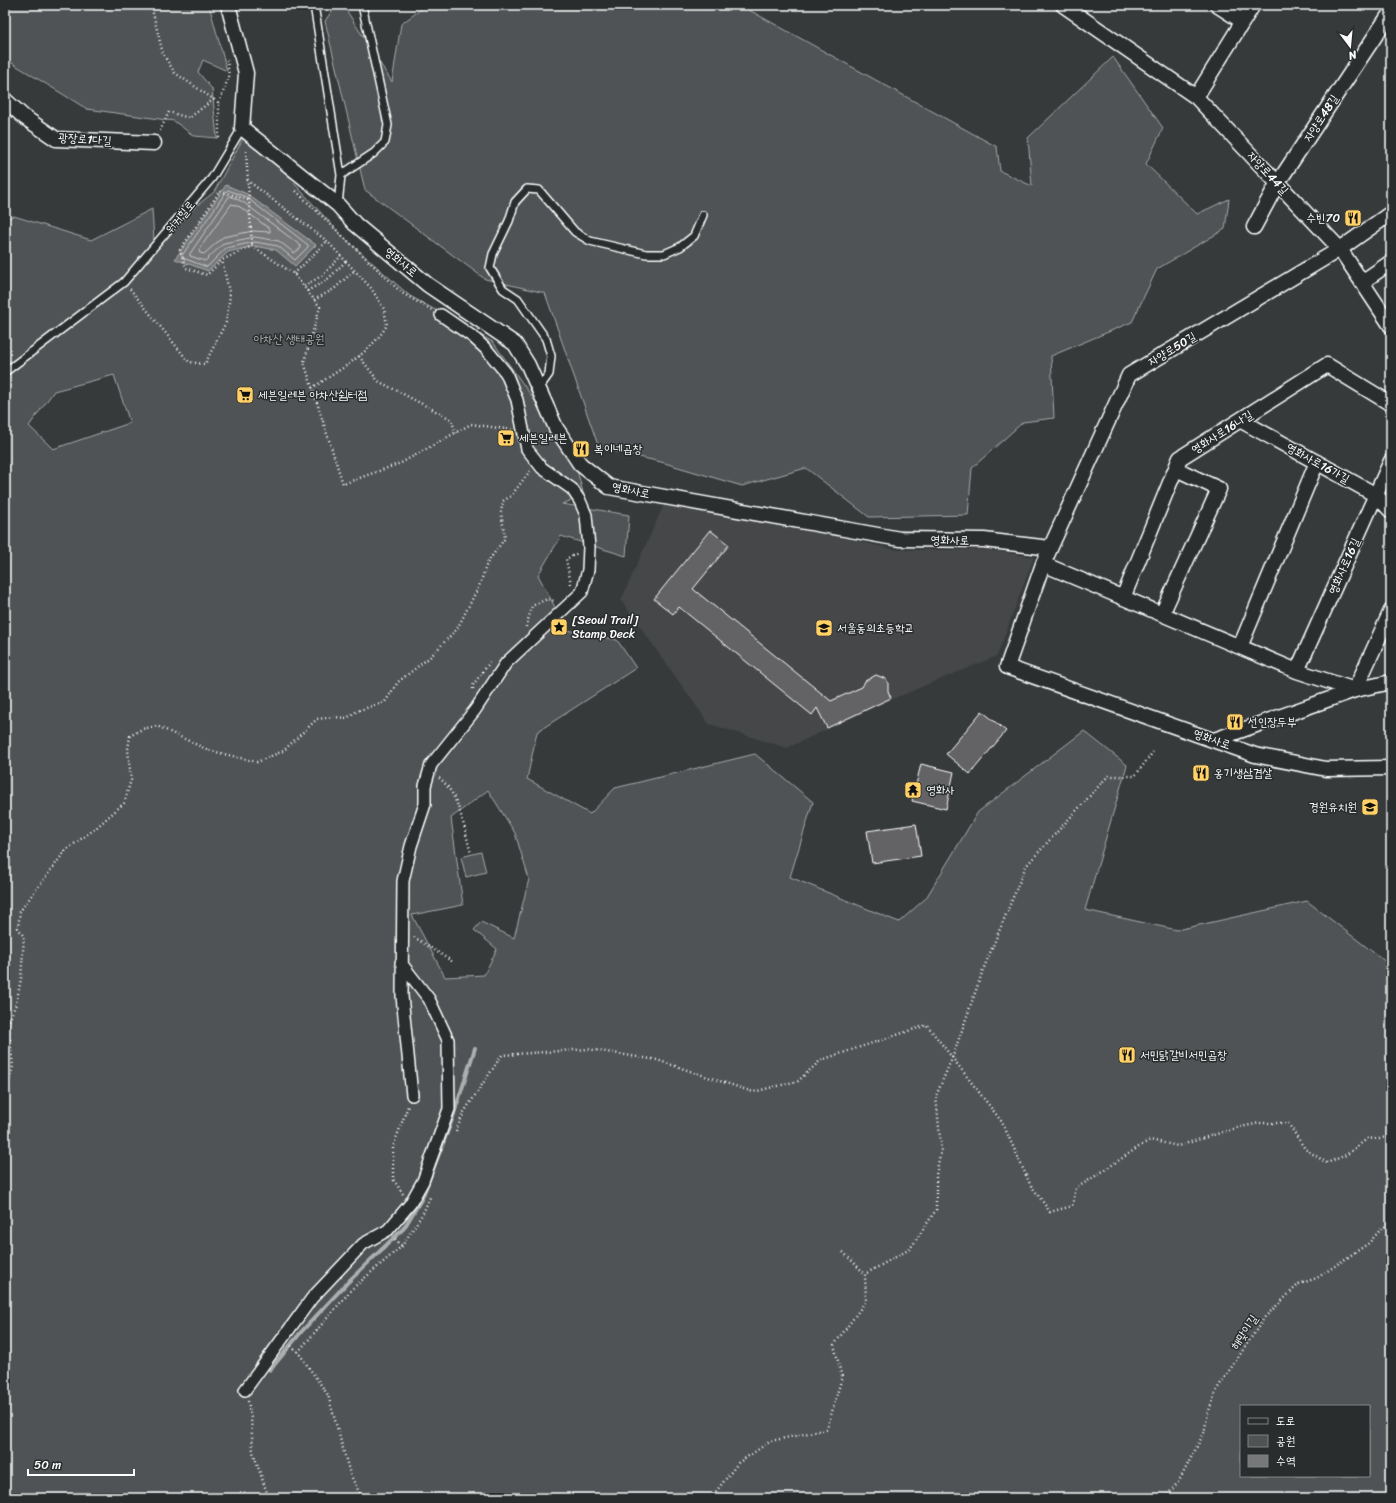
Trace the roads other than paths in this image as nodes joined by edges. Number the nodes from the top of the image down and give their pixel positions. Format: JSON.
{"nodes":[{"id":1,"x":228,"y":5,"type":"edge"},
{"id":2,"x":314,"y":5,"type":"edge"},
{"id":3,"x":362,"y":5,"type":"edge"},
{"id":4,"x":1063,"y":5,"type":"edge"},
{"id":5,"x":1217,"y":5,"type":"edge"},
{"id":6,"x":1253,"y":5,"type":"edge"},
{"id":7,"x":1391,"y":12,"type":"edge"},
{"id":8,"x":1242,"y":21,"type":"junction"},
{"id":9,"x":1196,"y":97,"type":"junction"},
{"id":10,"x":5,"y":100,"type":"edge"},
{"id":11,"x":242,"y":128,"type":"junction"},
{"id":12,"x":154,"y":142,"type":"road end"},
{"id":13,"x":341,"y":175,"type":"junction"},
{"id":14,"x":1277,"y":184,"type":"junction"},
{"id":15,"x":338,"y":205,"type":"junction"},
{"id":16,"x":1391,"y":213,"type":"edge"},
{"id":17,"x":703,"y":215,"type":"dead end"},
{"id":18,"x":1254,"y":227,"type":"dead end"},
{"id":19,"x":1340,"y":249,"type":"junction"},
{"id":20,"x":1391,"y":262,"type":"edge"},
{"id":21,"x":1362,"y":282,"type":"junction"},
{"id":22,"x":441,"y":315,"type":"road end"},
{"id":23,"x":1391,"y":326,"type":"edge"},
{"id":24,"x":5,"y":372,"type":"edge"},
{"id":25,"x":539,"y":388,"type":"junction"},
{"id":26,"x":1391,"y":404,"type":"edge"},
{"id":27,"x":1240,"y":420,"type":"junction"},
{"id":28,"x":1391,"y":460,"type":"edge"},
{"id":29,"x":1317,"y":462,"type":"junction"},
{"id":30,"x":1176,"y":469,"type":"junction"},
{"id":31,"x":1376,"y":495,"type":"junction"},
{"id":32,"x":1391,"y":511,"type":"edge"},
{"id":33,"x":1050,"y":548,"type":"junction"},
{"id":34,"x":1043,"y":564,"type":"junction"},
{"id":35,"x":1123,"y":598,"type":"junction"},
{"id":36,"x":1391,"y":611,"type":"edge"},
{"id":37,"x":1162,"y":614,"type":"junction"},
{"id":38,"x":1240,"y":646,"type":"junction"},
{"id":39,"x":1297,"y":671,"type":"junction"},
{"id":40,"x":1391,"y":682,"type":"edge"},
{"id":41,"x":1355,"y":690,"type":"junction"},
{"id":42,"x":1214,"y":740,"type":"junction"},
{"id":43,"x":1391,"y":768,"type":"edge"},
{"id":44,"x":401,"y":963,"type":"junction"},
{"id":45,"x":412,"y":1094,"type":"road end"},
{"id":46,"x":246,"y":1390,"type":"road end"}],
"edges":[{"from":1,"to":11,"type":"street","name":"워커힐로"},
{"from":2,"to":13,"type":"lane"},
{"from":3,"to":13,"type":"lane"},
{"from":4,"to":9,"type":"street","name":"자양로44길"},
{"from":5,"to":8,"type":"street"},
{"from":6,"to":8,"type":"street"},
{"from":7,"to":14,"type":"street","name":"자양로48길"},
{"from":8,"to":9,"type":"street"},
{"from":9,"to":14,"type":"street","name":"자양로44길"},
{"from":10,"to":12,"type":"street","name":"광장로1다길"},
{"from":11,"to":15,"type":"street","name":"영화사로"},
{"from":11,"to":24,"type":"lane","name":"워커힐로"},
{"from":13,"to":15,"type":"lane"},
{"from":14,"to":18,"type":"street","name":"자양로48길"},
{"from":14,"to":19,"type":"street","name":"자양로44길"},
{"from":15,"to":25,"type":"street","name":"영화사로"},
{"from":16,"to":19,"type":"street","name":"자양로50길"},
{"from":17,"to":25,"type":"lane"},
{"from":19,"to":21,"type":"street","name":"자양로44길"},
{"from":19,"to":33,"type":"street","name":"자양로50길"},
{"from":20,"to":21,"type":"street"},
{"from":21,"to":23,"type":"street","name":"자양로44길"},
{"from":22,"to":44,"type":"street"},
{"from":25,"to":33,"type":"street","name":"영화사로"},
{"from":26,"to":27,"type":"street","name":"영화사로16나길"},
{"from":27,"to":29,"type":"street","name":"영화사로16가길"},
{"from":27,"to":30,"type":"street","name":"영화사로16나길"},
{"from":28,"to":31,"type":"street","name":"영화사로16길"},
{"from":29,"to":31,"type":"street","name":"영화사로16가길"},
{"from":29,"to":38,"type":"street"},
{"from":30,"to":35,"type":"street","name":"영화사로16나길"},
{"from":30,"to":37,"type":"street"},
{"from":31,"to":32,"type":"street","name":"영화사로16가길"},
{"from":31,"to":39,"type":"street","name":"영화사로16길"},
{"from":33,"to":34,"type":"street","name":"자양로50길"},
{"from":34,"to":35,"type":"street"},
{"from":34,"to":42,"type":"street","name":"영화사로"},
{"from":35,"to":37,"type":"street"},
{"from":36,"to":41,"type":"street"},
{"from":37,"to":38,"type":"street"},
{"from":38,"to":39,"type":"street"},
{"from":39,"to":41,"type":"street"},
{"from":40,"to":41,"type":"street"},
{"from":41,"to":42,"type":"street"},
{"from":42,"to":43,"type":"street","name":"영화사로"},
{"from":44,"to":45,"type":"street"},
{"from":44,"to":46,"type":"street"}]}
